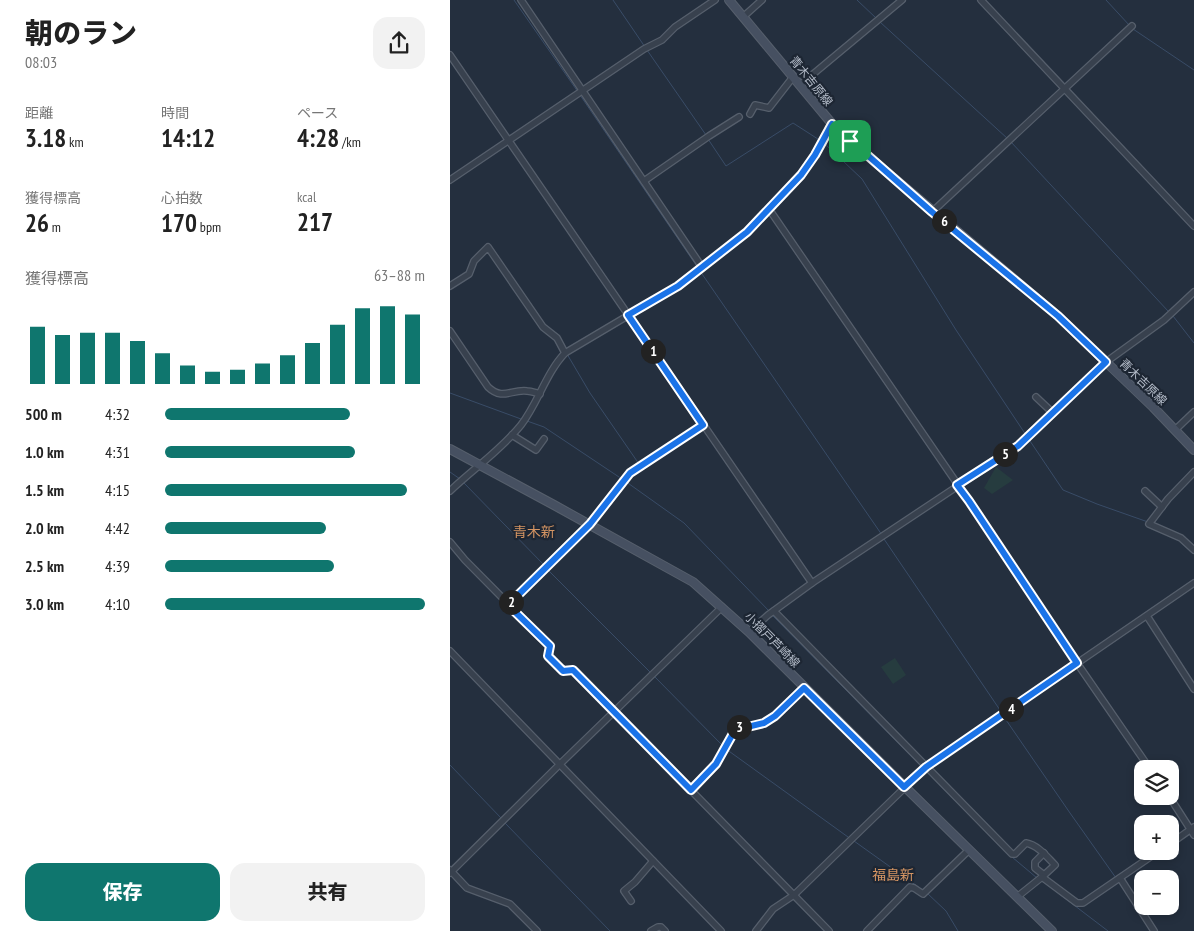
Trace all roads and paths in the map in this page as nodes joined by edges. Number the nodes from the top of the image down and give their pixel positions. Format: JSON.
{"nodes":[{"id":1,"x":521,"y":0,"type":"edge"},
{"id":2,"x":715,"y":0,"type":"edge"},
{"id":3,"x":729,"y":0,"type":"edge"},
{"id":4,"x":762,"y":0,"type":"edge"},
{"id":5,"x":902,"y":0,"type":"edge"},
{"id":6,"x":982,"y":0,"type":"edge"},
{"id":7,"x":742,"y":16,"type":"junction"},
{"id":8,"x":1132,"y":26,"type":"dead end"},
{"id":9,"x":450,"y":55,"type":"edge"},
{"id":10,"x":794,"y":77,"type":"junction"},
{"id":11,"x":800,"y":85,"type":"junction"},
{"id":12,"x":1064,"y":89,"type":"junction"},
{"id":13,"x":581,"y":90,"type":"junction"},
{"id":14,"x":750,"y":114,"type":"dead end"},
{"id":15,"x":739,"y":117,"type":"dead end"},
{"id":16,"x":832,"y":124,"type":"junction"},
{"id":17,"x":509,"y":140,"type":"junction"},
{"id":18,"x":450,"y":180,"type":"edge"},
{"id":19,"x":644,"y":181,"type":"junction"},
{"id":20,"x":769,"y":209,"type":"junction"},
{"id":21,"x":932,"y":212,"type":"junction"},
{"id":22,"x":1194,"y":226,"type":"edge"},
{"id":23,"x":702,"y":267,"type":"junction"},
{"id":24,"x":450,"y":286,"type":"edge"},
{"id":25,"x":1194,"y":292,"type":"edge"},
{"id":26,"x":628,"y":315,"type":"junction"},
{"id":27,"x":450,"y":331,"type":"edge"},
{"id":28,"x":565,"y":352,"type":"junction"},
{"id":29,"x":1106,"y":362,"type":"junction"},
{"id":30,"x":540,"y":394,"type":"junction"},
{"id":31,"x":1036,"y":396,"type":"dead end"},
{"id":32,"x":1194,"y":412,"type":"edge"},
{"id":33,"x":1052,"y":413,"type":"junction"},
{"id":34,"x":703,"y":425,"type":"junction"},
{"id":35,"x":1175,"y":430,"type":"junction"},
{"id":36,"x":512,"y":435,"type":"junction"},
{"id":37,"x":544,"y":439,"type":"dead end"},
{"id":38,"x":450,"y":449,"type":"edge"},
{"id":39,"x":1194,"y":450,"type":"edge"},
{"id":40,"x":479,"y":464,"type":"junction"},
{"id":41,"x":1194,"y":472,"type":"edge"},
{"id":42,"x":957,"y":485,"type":"junction"},
{"id":43,"x":450,"y":491,"type":"edge"},
{"id":44,"x":1145,"y":491,"type":"dead end"},
{"id":45,"x":1162,"y":507,"type":"junction"},
{"id":46,"x":590,"y":524,"type":"junction"},
{"id":47,"x":450,"y":542,"type":"edge"},
{"id":48,"x":1194,"y":550,"type":"edge"},
{"id":49,"x":1194,"y":583,"type":"edge"},
{"id":50,"x":812,"y":584,"type":"junction"},
{"id":51,"x":508,"y":605,"type":"junction"},
{"id":52,"x":722,"y":607,"type":"junction"},
{"id":53,"x":774,"y":611,"type":"junction"},
{"id":54,"x":1148,"y":616,"type":"junction"},
{"id":55,"x":749,"y":632,"type":"junction"},
{"id":56,"x":451,"y":656,"type":"edge"},
{"id":57,"x":1077,"y":663,"type":"junction"},
{"id":58,"x":804,"y":688,"type":"junction"},
{"id":59,"x":1194,"y":689,"type":"edge"},
{"id":60,"x":613,"y":712,"type":"junction"},
{"id":61,"x":1144,"y":760,"type":"edge"},
{"id":62,"x":559,"y":765,"type":"junction"},
{"id":63,"x":926,"y":767,"type":"junction"},
{"id":64,"x":904,"y":787,"type":"junction"},
{"id":65,"x":691,"y":790,"type":"junction"},
{"id":66,"x":1175,"y":805,"type":"edge"},
{"id":67,"x":1193,"y":830,"type":"edge"},
{"id":68,"x":1179,"y":839,"type":"edge"},
{"id":69,"x":969,"y":850,"type":"junction"},
{"id":70,"x":1044,"y":853,"type":"junction"},
{"id":71,"x":1146,"y":860,"type":"edge"},
{"id":72,"x":653,"y":861,"type":"junction"},
{"id":73,"x":451,"y":871,"type":"edge"},
{"id":74,"x":1043,"y":876,"type":"junction"},
{"id":75,"x":1120,"y":878,"type":"junction"},
{"id":76,"x":794,"y":895,"type":"junction"},
{"id":77,"x":1017,"y":897,"type":"junction"},
{"id":78,"x":631,"y":901,"type":"dead end"},
{"id":79,"x":537,"y":931,"type":"edge"},
{"id":80,"x":651,"y":931,"type":"edge"},
{"id":81,"x":664,"y":931,"type":"edge"},
{"id":82,"x":721,"y":931,"type":"edge"},
{"id":83,"x":756,"y":931,"type":"edge"},
{"id":84,"x":829,"y":931,"type":"edge"},
{"id":85,"x":867,"y":931,"type":"edge"},
{"id":86,"x":1052,"y":931,"type":"edge"},
{"id":87,"x":1154,"y":931,"type":"edge"}],
"edges":[{"from":1,"to":13,"type":"street"},
{"from":2,"to":13,"type":"street"},
{"from":3,"to":7,"type":"main road","name":"青木吉原線"},
{"from":4,"to":7,"type":"street"},
{"from":5,"to":11,"type":"street"},
{"from":6,"to":12,"type":"street"},
{"from":7,"to":10,"type":"main road","name":"青木吉原線"},
{"from":8,"to":12,"type":"street"},
{"from":9,"to":17,"type":"street"},
{"from":10,"to":11,"type":"main road","name":"青木吉原線"},
{"from":10,"to":14,"type":"street"},
{"from":11,"to":16,"type":"main road","name":"青木吉原線"},
{"from":12,"to":21,"type":"street"},
{"from":12,"to":22,"type":"street"},
{"from":13,"to":17,"type":"street"},
{"from":13,"to":19,"type":"street"},
{"from":15,"to":19,"type":"street"},
{"from":16,"to":20,"type":"street"},
{"from":16,"to":21,"type":"main road","name":"青木吉原線"},
{"from":17,"to":18,"type":"street"},
{"from":17,"to":26,"type":"street"},
{"from":19,"to":23,"type":"street"},
{"from":20,"to":23,"type":"street"},
{"from":20,"to":42,"type":"street"},
{"from":21,"to":29,"type":"main road","name":"青木吉原線"},
{"from":23,"to":26,"type":"street"},
{"from":24,"to":28,"type":"street"},
{"from":25,"to":29,"type":"street"},
{"from":26,"to":28,"type":"street"},
{"from":26,"to":34,"type":"street"},
{"from":27,"to":30,"type":"street"},
{"from":28,"to":30,"type":"street"},
{"from":29,"to":33,"type":"street"},
{"from":29,"to":35,"type":"main road","name":"青木吉原線"},
{"from":30,"to":36,"type":"street"},
{"from":31,"to":33,"type":"street"},
{"from":32,"to":35,"type":"street"},
{"from":33,"to":42,"type":"street"},
{"from":34,"to":46,"type":"street"},
{"from":34,"to":50,"type":"street"},
{"from":35,"to":39,"type":"main road","name":"青木吉原線"},
{"from":36,"to":37,"type":"street"},
{"from":36,"to":40,"type":"street"},
{"from":38,"to":40,"type":"main road","name":"小摺戸芦崎線"},
{"from":40,"to":43,"type":"street"},
{"from":40,"to":46,"type":"main road","name":"小摺戸芦崎線"},
{"from":41,"to":45,"type":"street"},
{"from":42,"to":50,"type":"street"},
{"from":42,"to":57,"type":"street"},
{"from":44,"to":45,"type":"street"},
{"from":45,"to":48,"type":"street"},
{"from":46,"to":51,"type":"street"},
{"from":46,"to":52,"type":"main road","name":"小摺戸芦崎線"},
{"from":47,"to":51,"type":"street"},
{"from":49,"to":54,"type":"street"},
{"from":50,"to":53,"type":"street"},
{"from":51,"to":60,"type":"street"},
{"from":52,"to":55,"type":"main road","name":"小摺戸芦崎線"},
{"from":52,"to":60,"type":"street"},
{"from":53,"to":55,"type":"street"},
{"from":53,"to":63,"type":"street"},
{"from":54,"to":57,"type":"street"},
{"from":54,"to":59,"type":"street"},
{"from":55,"to":58,"type":"main road","name":"小摺戸芦崎線"},
{"from":56,"to":62,"type":"street"},
{"from":57,"to":61,"type":"street"},
{"from":57,"to":63,"type":"street"},
{"from":58,"to":64,"type":"main road","name":"小摺戸芦崎線"},
{"from":58,"to":65,"type":"street"},
{"from":60,"to":62,"type":"street"},
{"from":60,"to":65,"type":"street"},
{"from":62,"to":72,"type":"street"},
{"from":62,"to":73,"type":"street"},
{"from":63,"to":64,"type":"street"},
{"from":63,"to":70,"type":"street"},
{"from":64,"to":69,"type":"main road","name":"小摺戸芦崎線"},
{"from":64,"to":76,"type":"street"},
{"from":65,"to":76,"type":"street"},
{"from":66,"to":67,"type":"street"},
{"from":67,"to":68,"type":"street"},
{"from":69,"to":77,"type":"main road","name":"小摺戸芦崎線"},
{"from":69,"to":85,"type":"street"},
{"from":70,"to":74,"type":"street"},
{"from":70,"to":74,"type":"street"},
{"from":71,"to":75,"type":"street"},
{"from":72,"to":78,"type":"street"},
{"from":72,"to":82,"type":"street"},
{"from":73,"to":79,"type":"street"},
{"from":74,"to":75,"type":"street"},
{"from":74,"to":77,"type":"street"},
{"from":75,"to":87,"type":"street"},
{"from":76,"to":83,"type":"street"},
{"from":76,"to":84,"type":"street"},
{"from":77,"to":86,"type":"main road","name":"小摺戸芦崎線"},
{"from":80,"to":81,"type":"street"}]}
